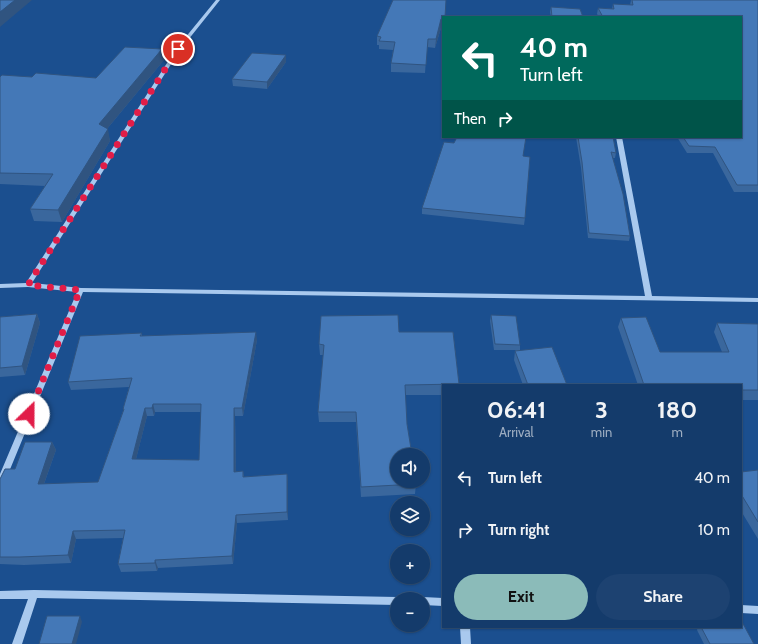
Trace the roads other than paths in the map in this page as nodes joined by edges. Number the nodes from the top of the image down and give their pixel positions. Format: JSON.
{"nodes":[{"id":1,"x":218,"y":0,"type":"edge"},
{"id":2,"x":619,"y":138,"type":"edge"},
{"id":3,"x":28,"y":285,"type":"junction"},
{"id":4,"x":0,"y":286,"type":"edge"},
{"id":5,"x":80,"y":290,"type":"junction"},
{"id":6,"x":649,"y":299,"type":"junction"},
{"id":7,"x":758,"y":300,"type":"edge"},
{"id":8,"x":0,"y":484,"type":"edge"},
{"id":9,"x":34,"y":594,"type":"junction"},
{"id":10,"x":0,"y":595,"type":"edge"},
{"id":11,"x":390,"y":601,"type":"edge"},
{"id":12,"x":430,"y":602,"type":"edge"},
{"id":13,"x":442,"y":602,"type":"edge"},
{"id":14,"x":742,"y":609,"type":"edge"},
{"id":15,"x":758,"y":610,"type":"edge"},
{"id":16,"x":465,"y":628,"type":"edge"},
{"id":17,"x":17,"y":644,"type":"edge"},
{"id":18,"x":466,"y":644,"type":"edge"}],
"edges":[{"from":1,"to":3,"type":"street"},
{"from":2,"to":6,"type":"street"},
{"from":3,"to":4,"type":"street"},
{"from":3,"to":5,"type":"street"},
{"from":5,"to":6,"type":"street"},
{"from":5,"to":8,"type":"street"},
{"from":6,"to":7,"type":"street"},
{"from":9,"to":10,"type":"street"},
{"from":9,"to":11,"type":"street"},
{"from":9,"to":17,"type":"street"},
{"from":12,"to":13,"type":"street"},
{"from":14,"to":15,"type":"street"},
{"from":16,"to":18,"type":"street"}]}
